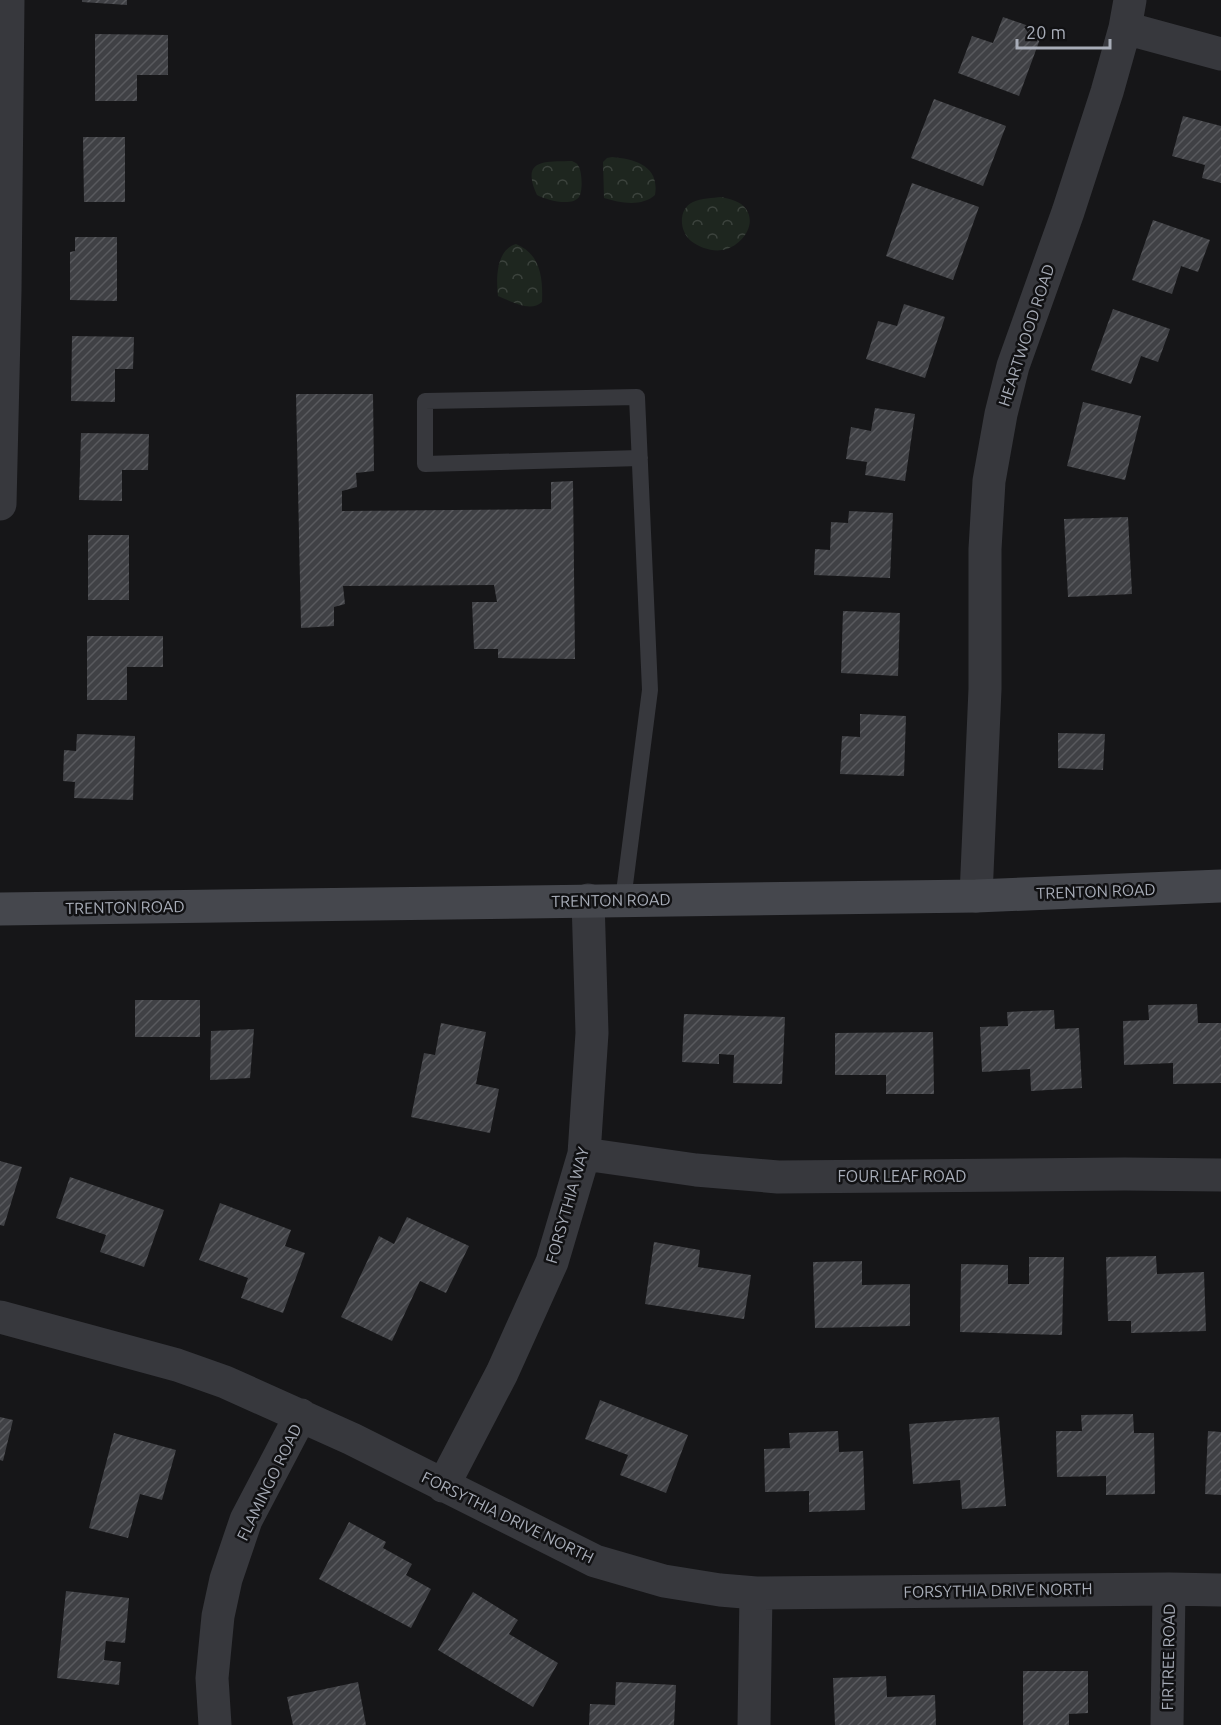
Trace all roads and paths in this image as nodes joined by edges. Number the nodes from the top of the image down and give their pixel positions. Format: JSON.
{"nodes":[{"id":1,"x":8,"y":0,"type":"edge"},
{"id":2,"x":1127,"y":14,"type":"edge"},
{"id":3,"x":1221,"y":54,"type":"edge"},
{"id":4,"x":3,"y":291,"type":"edge"},
{"id":5,"x":640,"y":458,"type":"junction"},
{"id":6,"x":0,"y":504,"type":"edge"},
{"id":7,"x":1221,"y":886,"type":"edge"},
{"id":8,"x":976,"y":896,"type":"junction"},
{"id":9,"x":588,"y":900,"type":"junction"},
{"id":10,"x":623,"y":900,"type":"junction"},
{"id":11,"x":0,"y":909,"type":"edge"},
{"id":12,"x":584,"y":1154,"type":"junction"},
{"id":13,"x":1221,"y":1175,"type":"edge"},
{"id":14,"x":0,"y":1317,"type":"edge"},
{"id":15,"x":301,"y":1415,"type":"junction"},
{"id":16,"x":443,"y":1486,"type":"junction"},
{"id":17,"x":1169,"y":1589,"type":"junction"},
{"id":18,"x":1221,"y":1590,"type":"edge"},
{"id":19,"x":756,"y":1593,"type":"junction"},
{"id":20,"x":215,"y":1725,"type":"edge"},
{"id":21,"x":754,"y":1725,"type":"edge"},
{"id":22,"x":1167,"y":1725,"type":"edge"}],
"edges":[{"from":1,"to":4,"type":"street"},
{"from":2,"to":3,"type":"street"},
{"from":2,"to":8,"type":"street","name":"HEARTWOOD ROAD"},
{"from":4,"to":6,"type":"street"},
{"from":5,"to":5,"type":"lane"},
{"from":5,"to":10,"type":"lane"},
{"from":7,"to":8,"type":"main road","name":"TRENTON ROAD"},
{"from":8,"to":10,"type":"main road","name":"TRENTON ROAD"},
{"from":9,"to":10,"type":"main road","name":"TRENTON ROAD"},
{"from":9,"to":11,"type":"main road","name":"TRENTON ROAD"},
{"from":9,"to":12,"type":"street","name":"FORSYTHIA WAY"},
{"from":12,"to":13,"type":"street","name":"FOUR LEAF ROAD"},
{"from":12,"to":16,"type":"street","name":"FORSYTHIA WAY"},
{"from":14,"to":15,"type":"street","name":"FORSYTHIA DRIVE NORTH"},
{"from":15,"to":16,"type":"street","name":"FORSYTHIA DRIVE NORTH"},
{"from":15,"to":20,"type":"street","name":"FLAMINGO ROAD"},
{"from":16,"to":19,"type":"street","name":"FORSYTHIA DRIVE NORTH"},
{"from":17,"to":18,"type":"street","name":"FORSYTHIA DRIVE NORTH"},
{"from":17,"to":19,"type":"street","name":"FORSYTHIA DRIVE NORTH"},
{"from":17,"to":22,"type":"street","name":"FIRTREE ROAD"},
{"from":19,"to":21,"type":"street"}]}
